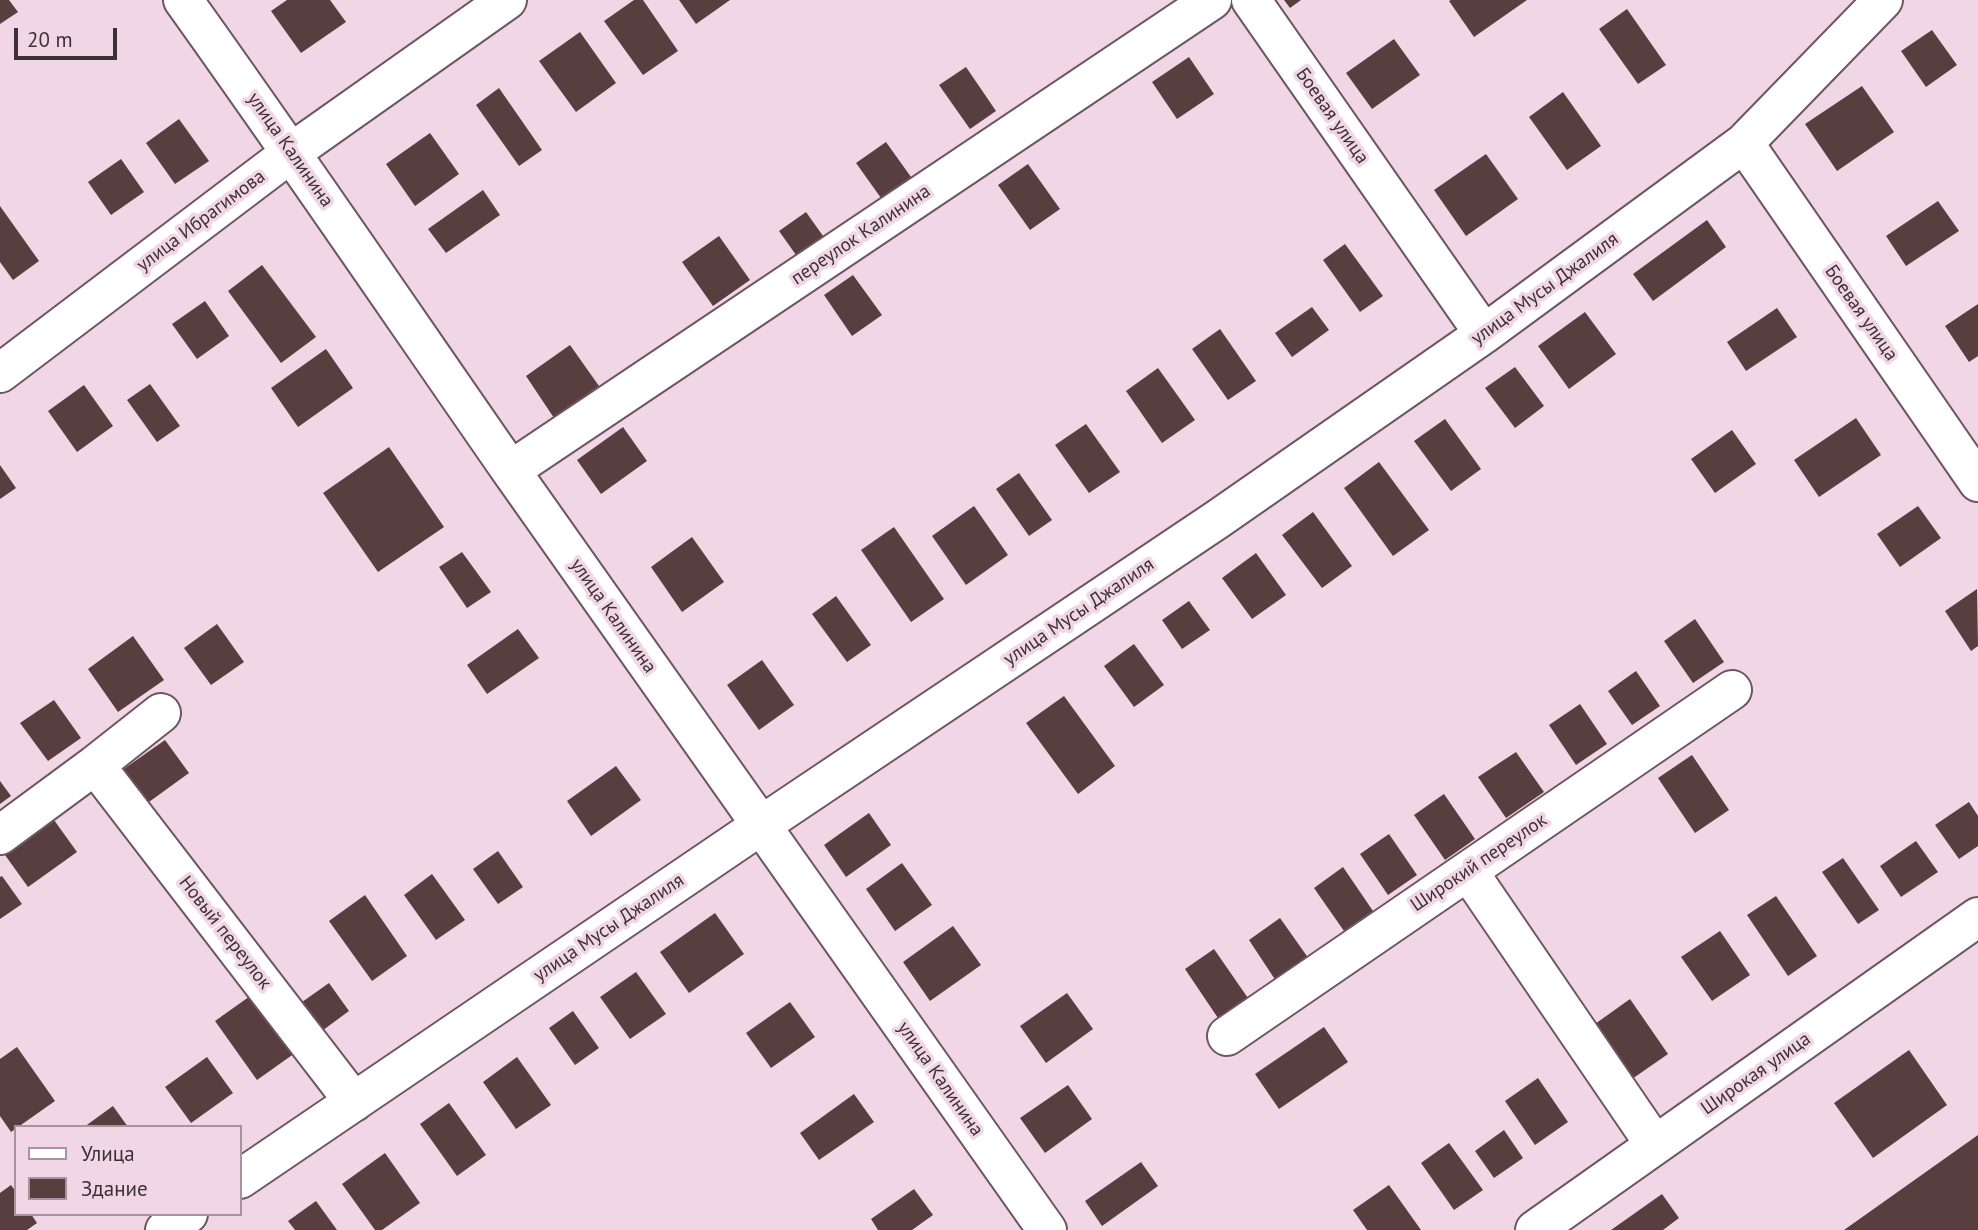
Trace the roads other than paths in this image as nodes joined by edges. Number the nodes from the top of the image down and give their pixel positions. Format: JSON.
{"nodes":[{"id":1,"x":183,"y":0,"type":"edge"},
{"id":2,"x":507,"y":0,"type":"edge"},
{"id":3,"x":1212,"y":0,"type":"edge"},
{"id":4,"x":1251,"y":0,"type":"edge"},
{"id":5,"x":1883,"y":0,"type":"edge"},
{"id":6,"x":1744,"y":143,"type":"junction"},
{"id":7,"x":292,"y":152,"type":"junction"},
{"id":8,"x":1484,"y":334,"type":"junction"},
{"id":9,"x":0,"y":373,"type":"edge"},
{"id":10,"x":511,"y":470,"type":"junction"},
{"id":11,"x":1978,"y":482,"type":"edge"},
{"id":12,"x":1732,"y":690,"type":"dead end"},
{"id":13,"x":161,"y":713,"type":"dead end"},
{"id":14,"x":95,"y":765,"type":"junction"},
{"id":15,"x":760,"y":825,"type":"junction"},
{"id":16,"x":0,"y":835,"type":"edge"},
{"id":17,"x":1468,"y":870,"type":"junction"},
{"id":18,"x":1978,"y":917,"type":"edge"},
{"id":19,"x":1227,"y":1036,"type":"dead end"},
{"id":20,"x":354,"y":1102,"type":"junction"},
{"id":21,"x":1655,"y":1145,"type":"junction"},
{"id":22,"x":242,"y":1178,"type":"edge"},
{"id":23,"x":185,"y":1216,"type":"edge"},
{"id":24,"x":165,"y":1230,"type":"edge"},
{"id":25,"x":1047,"y":1230,"type":"edge"},
{"id":26,"x":1535,"y":1230,"type":"edge"}],
"edges":[{"from":1,"to":7,"type":"street","name":"улица Калинина"},
{"from":2,"to":7,"type":"street","name":"улица Ибрагимова"},
{"from":3,"to":10,"type":"street","name":"переулок Калинина"},
{"from":4,"to":8,"type":"street","name":"Боевая улица"},
{"from":5,"to":6,"type":"street","name":"улица Мусы Джалиля"},
{"from":6,"to":8,"type":"street","name":"улица Мусы Джалиля"},
{"from":6,"to":11,"type":"street","name":"Боевая улица"},
{"from":7,"to":9,"type":"street","name":"улица Ибрагимова"},
{"from":7,"to":10,"type":"street","name":"улица Калинина"},
{"from":8,"to":15,"type":"street","name":"улица Мусы Джалиля"},
{"from":10,"to":15,"type":"street","name":"улица Калинина"},
{"from":12,"to":17,"type":"street","name":"Широкий переулок"},
{"from":13,"to":14,"type":"street"},
{"from":14,"to":16,"type":"street"},
{"from":14,"to":20,"type":"street","name":"Новый переулок"},
{"from":15,"to":20,"type":"street","name":"улица Мусы Джалиля"},
{"from":15,"to":25,"type":"street","name":"улица Калинина"},
{"from":17,"to":19,"type":"street","name":"Широкий переулок"},
{"from":17,"to":21,"type":"street"},
{"from":18,"to":21,"type":"street","name":"Широкая улица"},
{"from":20,"to":22,"type":"street","name":"улица Мусы Джалиля"},
{"from":21,"to":26,"type":"street","name":"Широкая улица"},
{"from":23,"to":24,"type":"street"}]}
